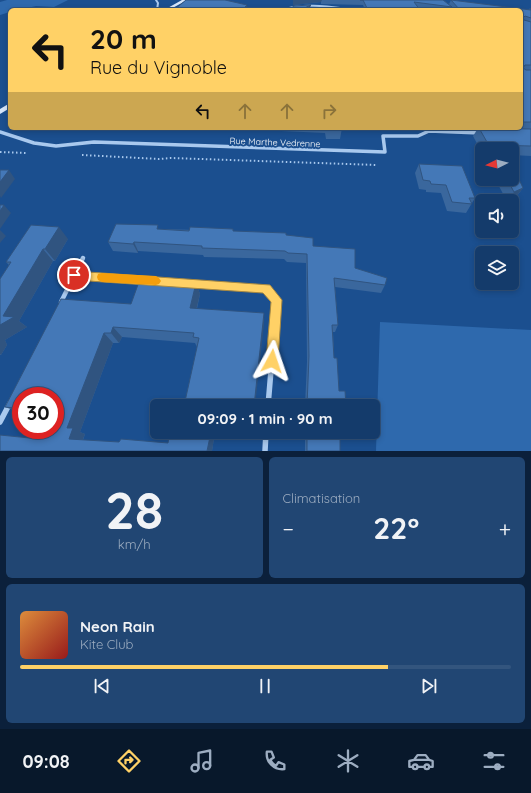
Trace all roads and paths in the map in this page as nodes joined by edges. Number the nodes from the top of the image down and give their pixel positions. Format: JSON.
{"nodes":[{"id":1,"x":184,"y":0,"type":"edge"},
{"id":2,"x":170,"y":8,"type":"edge"},
{"id":3,"x":286,"y":8,"type":"edge"},
{"id":4,"x":332,"y":8,"type":"edge"},
{"id":5,"x":0,"y":132,"type":"edge"},
{"id":6,"x":484,"y":133,"type":"edge"},
{"id":7,"x":0,"y":152,"type":"edge"},
{"id":8,"x":31,"y":153,"type":"dead end"},
{"id":9,"x":78,"y":154,"type":"dead end"},
{"id":10,"x":377,"y":165,"type":"dead end"},
{"id":11,"x":83,"y":258,"type":"dead end"},
{"id":12,"x":74,"y":275,"type":"junction"},
{"id":13,"x":151,"y":280,"type":"edge"},
{"id":14,"x":189,"y":283,"type":"edge"},
{"id":15,"x":57,"y":310,"type":"edge"},
{"id":16,"x":269,"y":399,"type":"edge"},
{"id":17,"x":11,"y":400,"type":"edge"},
{"id":18,"x":0,"y":422,"type":"edge"},
{"id":19,"x":266,"y":439,"type":"edge"},
{"id":20,"x":265,"y":451,"type":"edge"}],
"edges":[{"from":1,"to":2,"type":"street"},
{"from":3,"to":4,"type":"street"},
{"from":5,"to":6,"type":"street","name":"Rue Marthe Vedrenne"},
{"from":7,"to":8,"type":"path"},
{"from":9,"to":10,"type":"path"},
{"from":11,"to":12,"type":"street"},
{"from":12,"to":13,"type":"street"},
{"from":12,"to":15,"type":"street"},
{"from":14,"to":16,"type":"street"},
{"from":17,"to":18,"type":"street"},
{"from":19,"to":20,"type":"street"}]}
